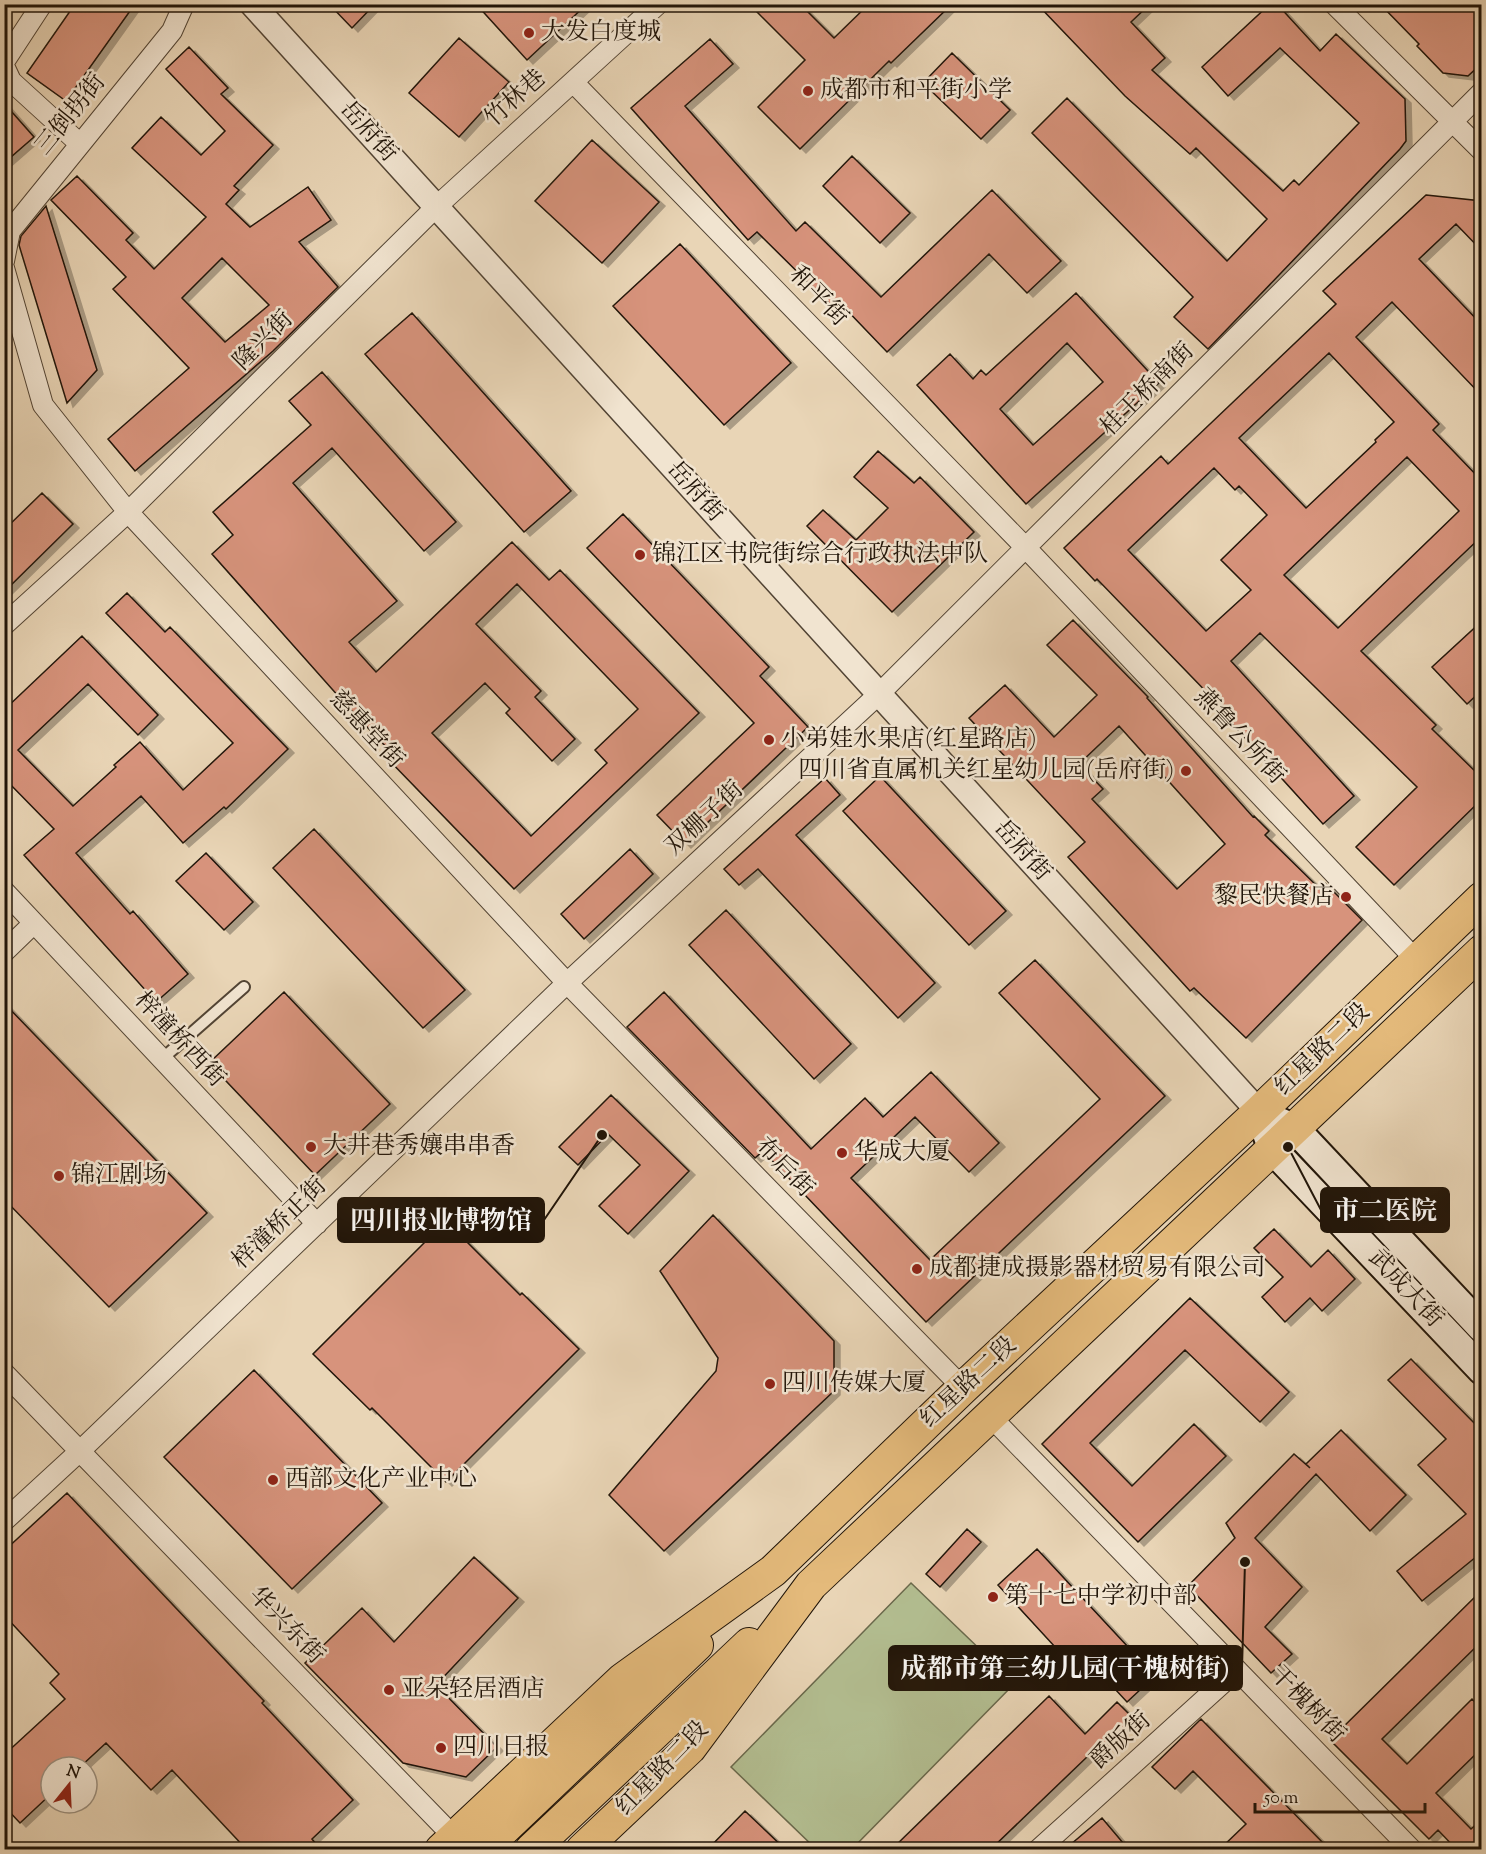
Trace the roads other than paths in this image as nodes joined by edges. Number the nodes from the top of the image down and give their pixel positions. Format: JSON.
{"nodes":[{"id":1,"x":42,"y":4,"type":"edge"},
{"id":2,"x":184,"y":4,"type":"edge"},
{"id":3,"x":252,"y":4,"type":"edge"},
{"id":4,"x":658,"y":4,"type":"edge"},
{"id":5,"x":1334,"y":4,"type":"edge"},
{"id":6,"x":4,"y":64,"type":"edge"},
{"id":7,"x":573,"y":82,"type":"junction"},
{"id":8,"x":1482,"y":92,"type":"edge"},
{"id":9,"x":1452,"y":121,"type":"junction"},
{"id":10,"x":80,"y":144,"type":"junction"},
{"id":11,"x":1482,"y":151,"type":"edge"},
{"id":12,"x":436,"y":207,"type":"junction"},
{"id":13,"x":4,"y":261,"type":"edge"},
{"id":14,"x":4,"y":268,"type":"edge"},
{"id":15,"x":128,"y":512,"type":"junction"},
{"id":16,"x":1026,"y":548,"type":"junction"},
{"id":17,"x":4,"y":625,"type":"edge"},
{"id":18,"x":879,"y":694,"type":"junction"},
{"id":19,"x":4,"y":891,"type":"edge"},
{"id":20,"x":1482,"y":898,"type":"edge"},
{"id":21,"x":34,"y":923,"type":"junction"},
{"id":22,"x":1482,"y":951,"type":"edge"},
{"id":23,"x":4,"y":952,"type":"edge"},
{"id":24,"x":1416,"y":960,"type":"junction"},
{"id":25,"x":567,"y":983,"type":"junction"},
{"id":26,"x":244,"y":987,"type":"dead end"},
{"id":27,"x":162,"y":1059,"type":"junction"},
{"id":28,"x":1259,"y":1113,"type":"junction"},
{"id":29,"x":1284,"y":1139,"type":"junction"},
{"id":30,"x":316,"y":1224,"type":"junction"},
{"id":31,"x":1482,"y":1328,"type":"edge"},
{"id":32,"x":1482,"y":1370,"type":"edge"},
{"id":33,"x":4,"y":1373,"type":"edge"},
{"id":34,"x":963,"y":1388,"type":"junction"},
{"id":35,"x":990,"y":1416,"type":"junction"},
{"id":36,"x":80,"y":1451,"type":"junction"},
{"id":37,"x":4,"y":1521,"type":"edge"},
{"id":38,"x":773,"y":1571,"type":"junction"},
{"id":39,"x":811,"y":1585,"type":"junction"},
{"id":40,"x":1237,"y":1670,"type":"junction"},
{"id":41,"x":447,"y":1843,"type":"edge"},
{"id":42,"x":482,"y":1850,"type":"edge"},
{"id":43,"x":531,"y":1850,"type":"edge"},
{"id":44,"x":582,"y":1850,"type":"edge"},
{"id":45,"x":1038,"y":1850,"type":"edge"},
{"id":46,"x":1412,"y":1850,"type":"edge"}],
"edges":[{"from":1,"to":6,"type":"street"},
{"from":2,"to":10,"type":"street","name":"三倒拐街"},
{"from":3,"to":12,"type":"street","name":"岳府街"},
{"from":4,"to":7,"type":"street","name":"竹林巷"},
{"from":5,"to":9,"type":"street"},
{"from":6,"to":10,"type":"street"},
{"from":7,"to":12,"type":"street","name":"竹林巷"},
{"from":7,"to":16,"type":"street","name":"和平街"},
{"from":8,"to":9,"type":"street","name":"桂王桥南街"},
{"from":9,"to":11,"type":"street"},
{"from":9,"to":16,"type":"street","name":"桂王桥南街"},
{"from":10,"to":13,"type":"street","name":"三倒拐街"},
{"from":12,"to":15,"type":"street","name":"隆兴街"},
{"from":12,"to":18,"type":"street","name":"岳府街"},
{"from":14,"to":15,"type":"street"},
{"from":15,"to":17,"type":"street","name":"隆兴街"},
{"from":15,"to":25,"type":"street","name":"慈惠堂街"},
{"from":16,"to":18,"type":"street","name":"桂王桥南街"},
{"from":16,"to":24,"type":"street","name":"燕鲁公所街"},
{"from":18,"to":25,"type":"street","name":"双栅子街"},
{"from":18,"to":28,"type":"street","name":"岳府街"},
{"from":19,"to":21,"type":"street","name":"梓潼桥西街"},
{"from":20,"to":24,"type":"main road","name":"红星路二段"},
{"from":21,"to":23,"type":"street"},
{"from":21,"to":27,"type":"street","name":"梓潼桥西街"},
{"from":22,"to":29,"type":"main road","name":"红星路二段"},
{"from":24,"to":28,"type":"main road","name":"红星路二段"},
{"from":25,"to":30,"type":"street","name":"梓潼桥正街"},
{"from":25,"to":34,"type":"street","name":"布后街"},
{"from":26,"to":27,"type":"lane"},
{"from":27,"to":30,"type":"street","name":"梓潼桥西街"},
{"from":28,"to":29,"type":"main road","name":"武成大街"},
{"from":28,"to":34,"type":"main road","name":"红星路二段"},
{"from":29,"to":31,"type":"main road","name":"武成大街"},
{"from":29,"to":32,"type":"main road","name":"武成大街"},
{"from":29,"to":35,"type":"main road","name":"红星路二段"},
{"from":30,"to":36,"type":"street","name":"梓潼桥正街"},
{"from":33,"to":36,"type":"street","name":"华兴东街"},
{"from":34,"to":38,"type":"main road","name":"红星路二段"},
{"from":35,"to":39,"type":"main road","name":"红星路二段"},
{"from":35,"to":40,"type":"street","name":"干槐树街"},
{"from":36,"to":37,"type":"street","name":"梓潼桥正街"},
{"from":36,"to":41,"type":"street","name":"华兴东街"},
{"from":38,"to":41,"type":"main road","name":"红星路二段"},
{"from":38,"to":42,"type":"main road"},
{"from":39,"to":43,"type":"main road"},
{"from":39,"to":44,"type":"main road","name":"红星路二段"},
{"from":40,"to":45,"type":"street","name":"爵版街"},
{"from":40,"to":46,"type":"street","name":"干槐树街"}]}
